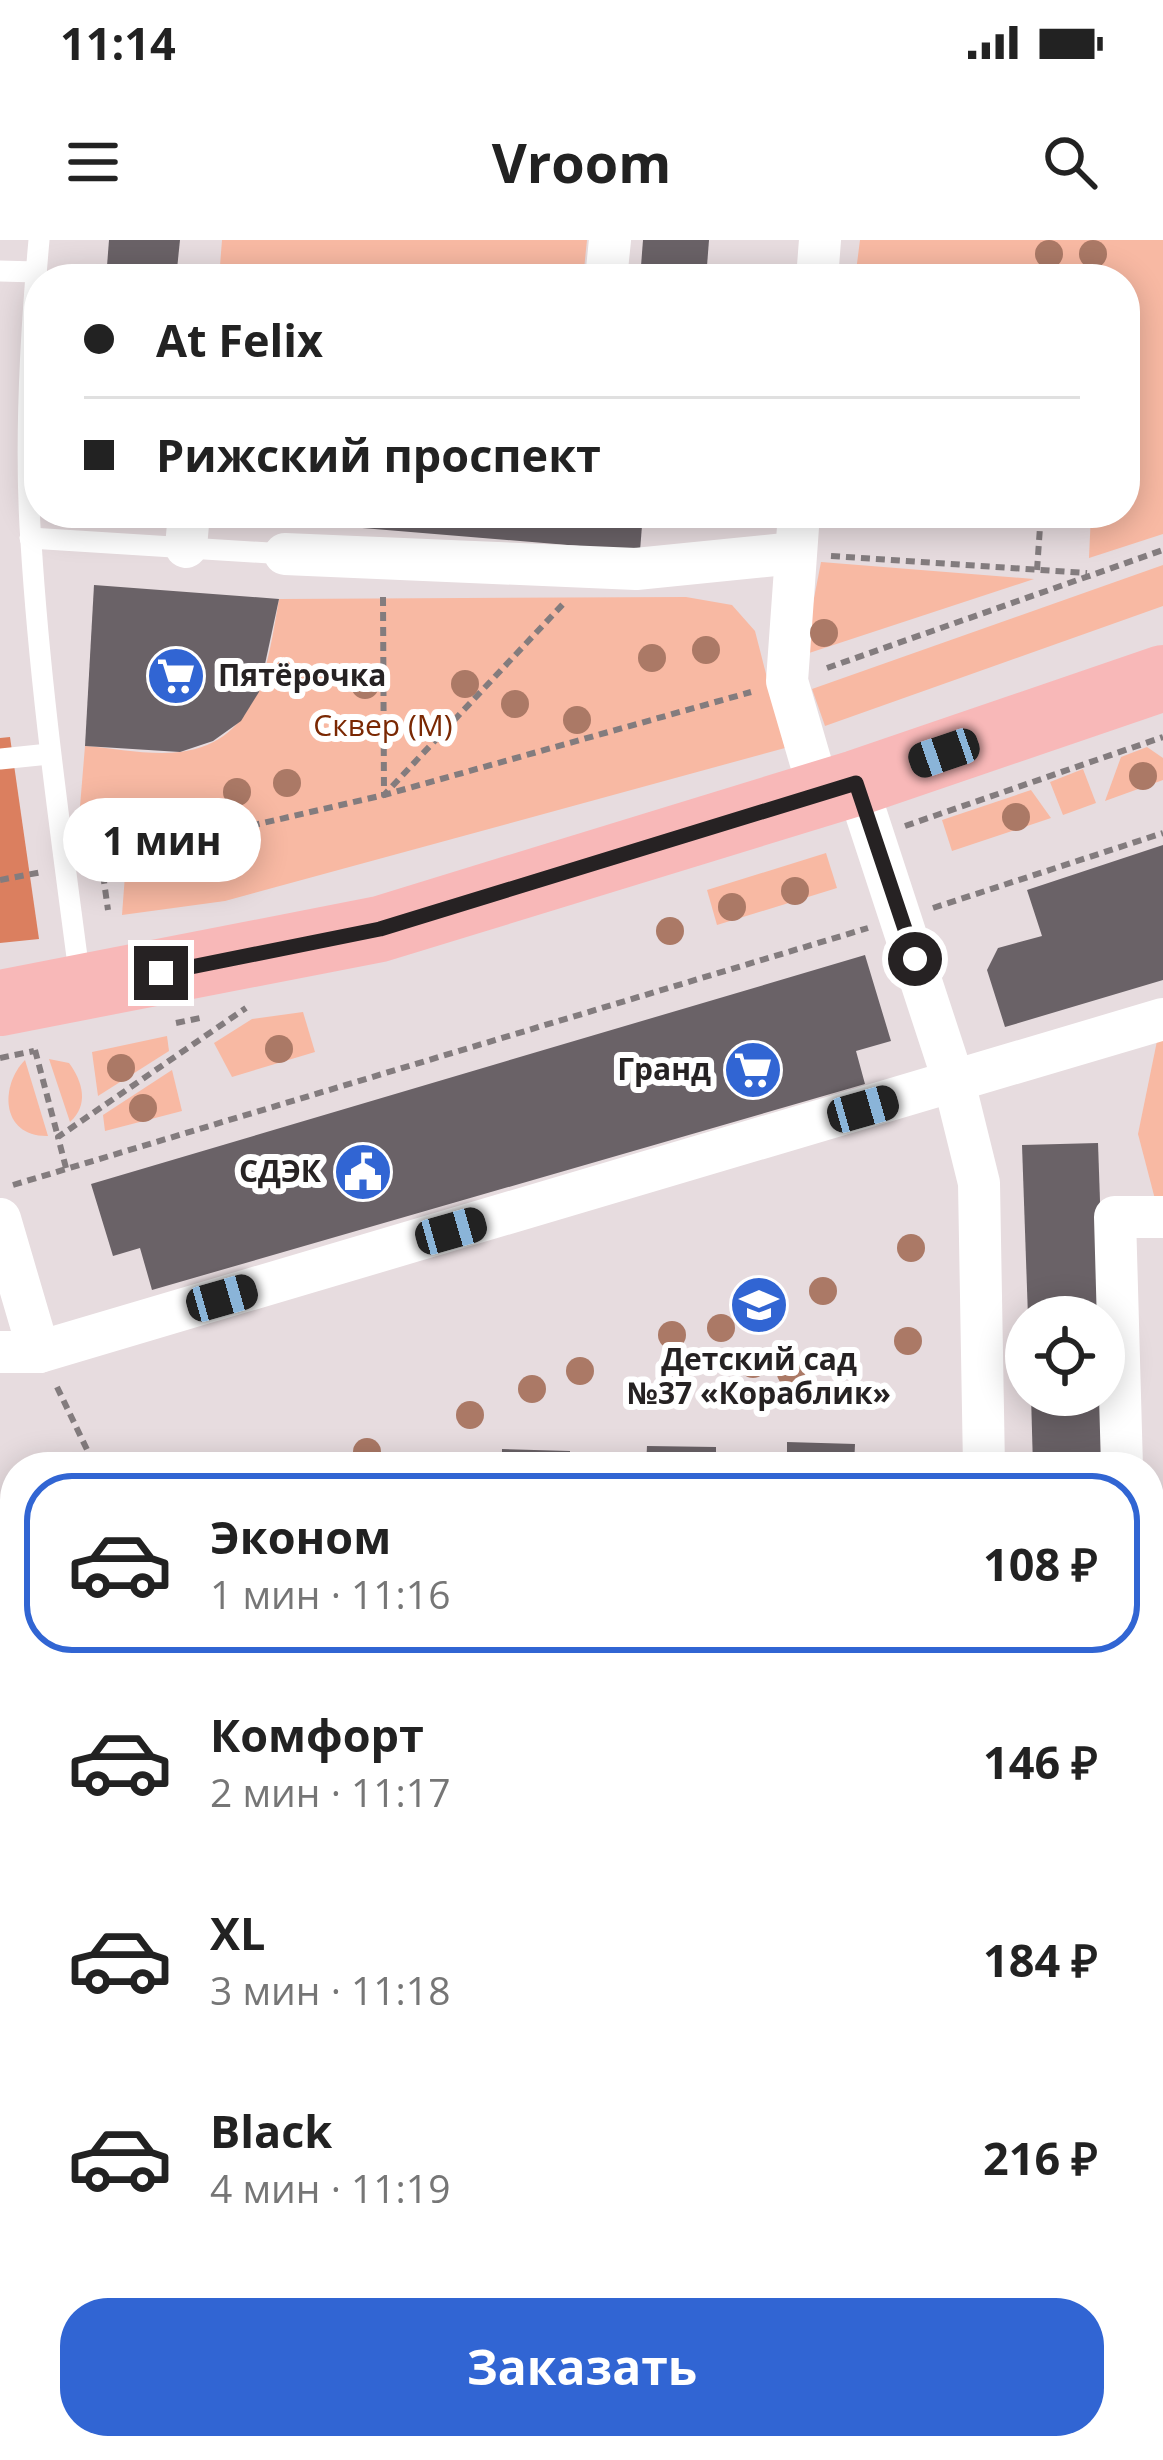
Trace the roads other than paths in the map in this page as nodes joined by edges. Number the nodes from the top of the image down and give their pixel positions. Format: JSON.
{"nodes":[{"id":1,"x":31,"y":528,"type":"edge"},
{"id":2,"x":188,"y":530,"type":"edge"},
{"id":3,"x":797,"y":533,"type":"edge"},
{"id":4,"x":31,"y":538,"type":"junction"},
{"id":5,"x":286,"y":554,"type":"joint"},
{"id":6,"x":1163,"y":678,"type":"edge"},
{"id":7,"x":49,"y":754,"type":"junction"},
{"id":8,"x":0,"y":759,"type":"edge"},
{"id":9,"x":838,"y":788,"type":"junction"},
{"id":10,"x":80,"y":987,"type":"junction"},
{"id":11,"x":1163,"y":1018,"type":"edge"},
{"id":12,"x":17,"y":1027,"type":"edge"},
{"id":13,"x":954,"y":1082,"type":"junction"},
{"id":14,"x":1163,"y":1217,"type":"edge"},
{"id":15,"x":0,"y":1219,"type":"edge"},
{"id":16,"x":20,"y":1352,"type":"edge"},
{"id":17,"x":984,"y":1452,"type":"edge"},
{"id":18,"x":1122,"y":1452,"type":"edge"}],
"edges":[{"from":1,"to":4,"type":"lane"},
{"from":2,"to":4,"type":"lane"},
{"from":2,"to":5,"type":"lane"},
{"from":3,"to":5,"type":"street"},
{"from":3,"to":9,"type":"street"},
{"from":4,"to":7,"type":"lane"},
{"from":6,"to":9,"type":"main road"},
{"from":7,"to":8,"type":"lane"},
{"from":7,"to":10,"type":"lane"},
{"from":9,"to":10,"type":"main road"},
{"from":9,"to":13,"type":"street"},
{"from":10,"to":12,"type":"main road"},
{"from":11,"to":13,"type":"street"},
{"from":13,"to":16,"type":"street"},
{"from":13,"to":17,"type":"street"},
{"from":14,"to":18,"type":"street"},
{"from":15,"to":16,"type":"street"}]}
